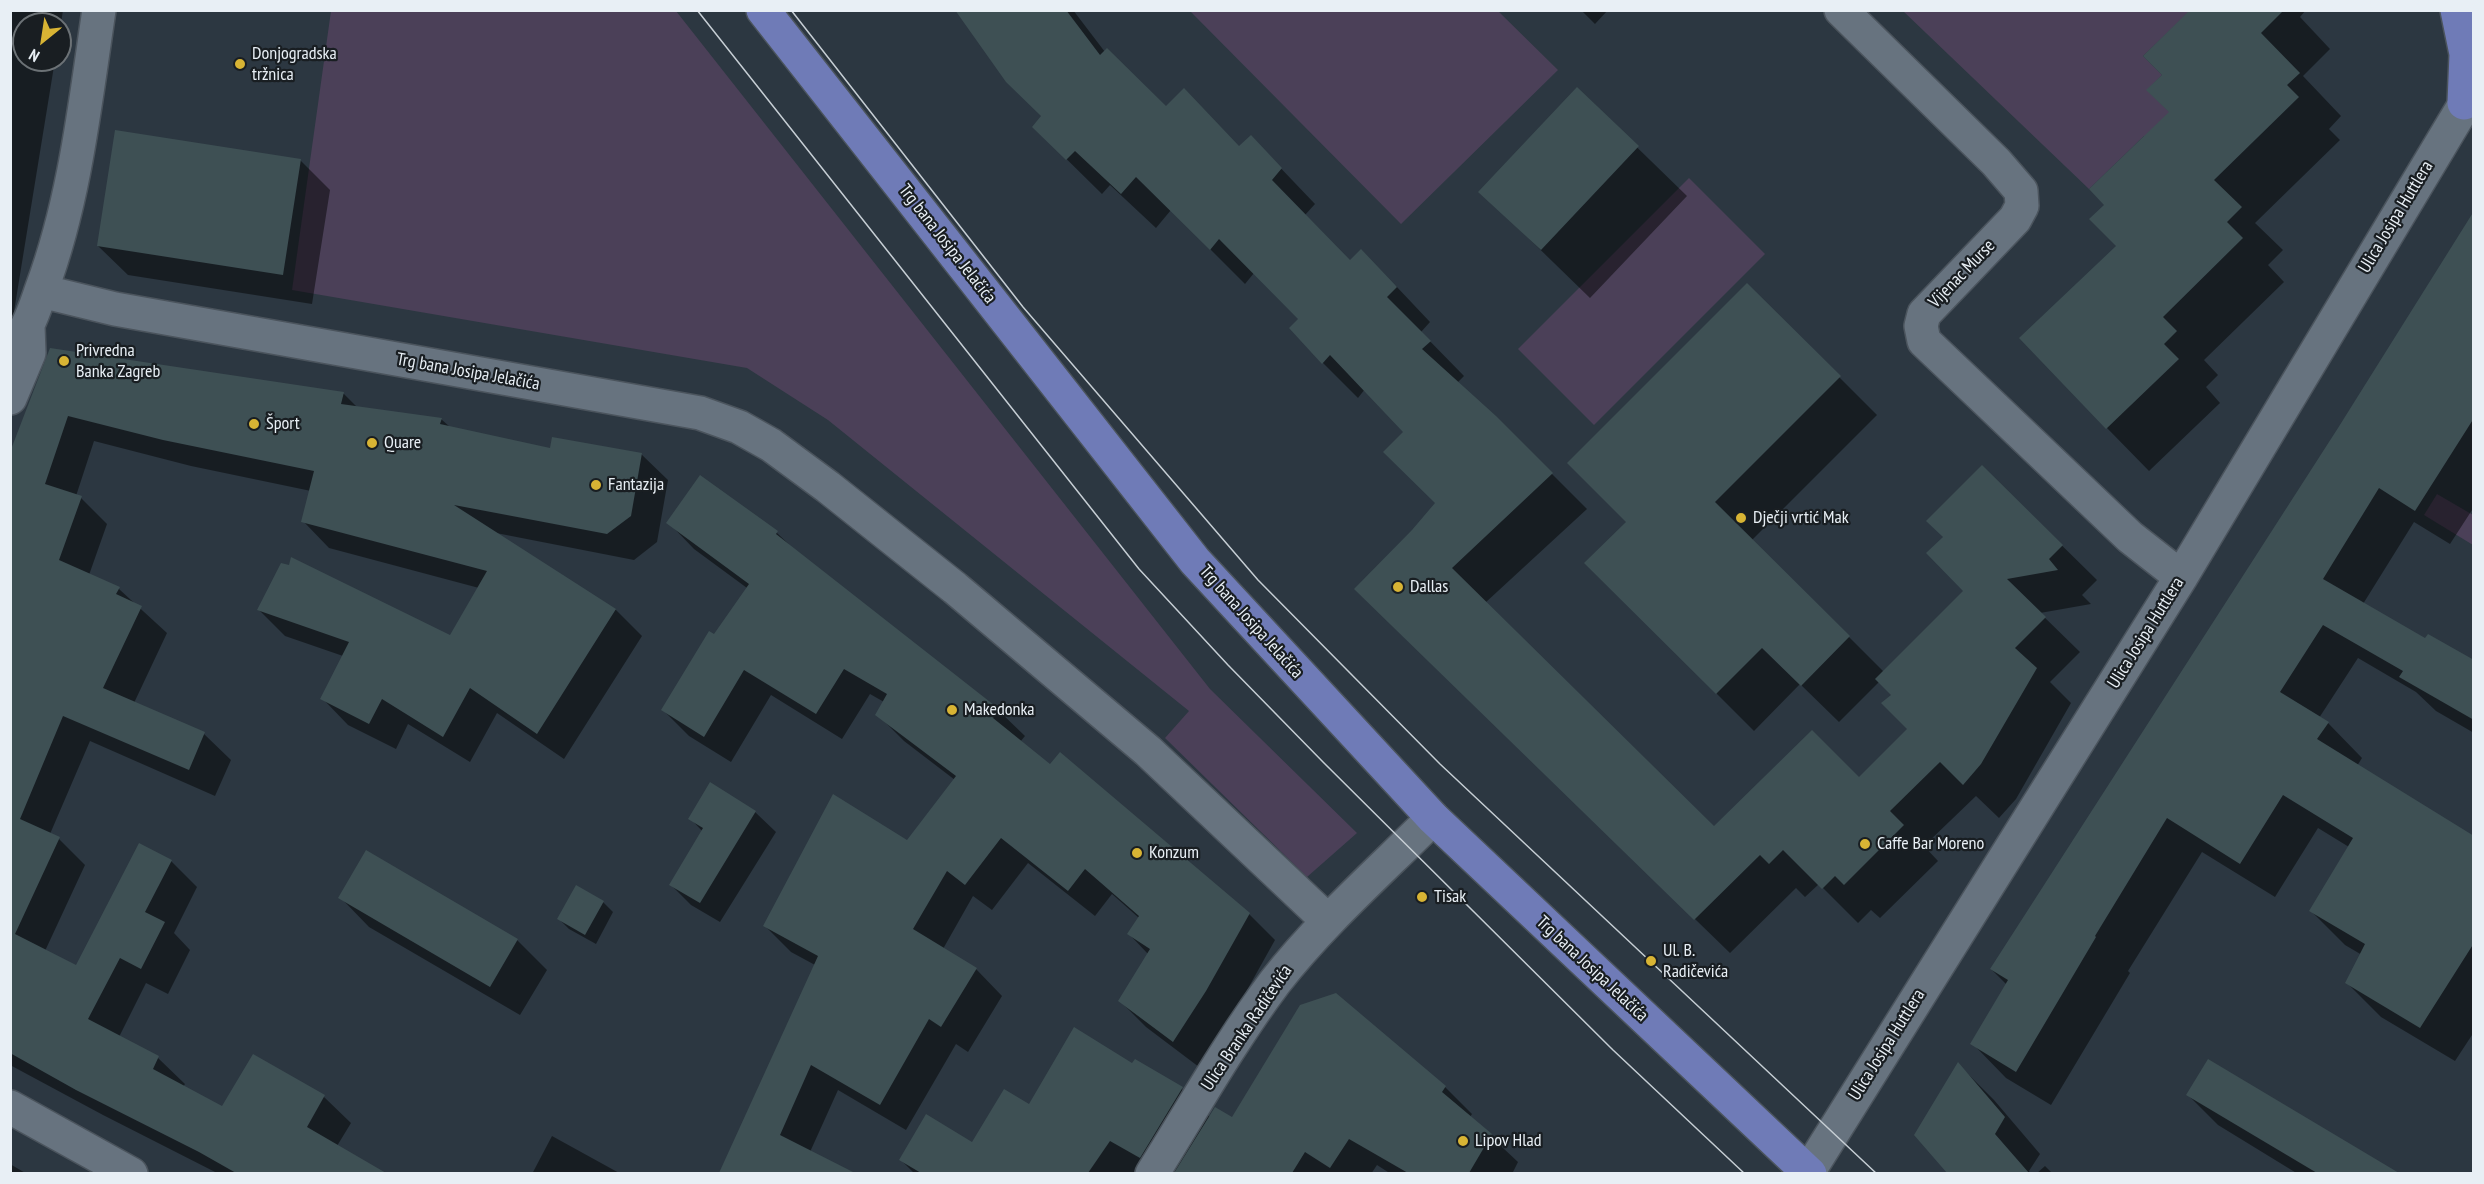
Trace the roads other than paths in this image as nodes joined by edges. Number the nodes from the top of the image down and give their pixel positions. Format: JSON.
{"nodes":[{"id":1,"x":99,"y":10,"type":"edge"},
{"id":2,"x":763,"y":10,"type":"edge"},
{"id":3,"x":1841,"y":10,"type":"edge"},
{"id":4,"x":2457,"y":10,"type":"edge"},
{"id":5,"x":2469,"y":96,"type":"edge"},
{"id":6,"x":41,"y":291,"type":"junction"},
{"id":7,"x":19,"y":337,"type":"edge"},
{"id":8,"x":10,"y":398,"type":"edge"},
{"id":9,"x":2181,"y":577,"type":"junction"},
{"id":10,"x":1433,"y":818,"type":"junction"},
{"id":11,"x":1328,"y":921,"type":"junction"},
{"id":12,"x":10,"y":1107,"type":"edge"},
{"id":13,"x":131,"y":1173,"type":"edge"},
{"id":14,"x":1152,"y":1173,"type":"edge"},
{"id":15,"x":1809,"y":1173,"type":"edge"}],
"edges":[{"from":1,"to":6,"type":"street"},
{"from":2,"to":10,"type":"main road","name":"Trg bana Josipa Jelačića"},
{"from":3,"to":9,"type":"street","name":"Vijenac Murse"},
{"from":4,"to":5,"type":"main road"},
{"from":5,"to":9,"type":"street","name":"Ulica Josipa Huttlera"},
{"from":6,"to":7,"type":"street"},
{"from":6,"to":11,"type":"street","name":"Trg bana Josipa Jelačića"},
{"from":7,"to":8,"type":"street"},
{"from":9,"to":15,"type":"street","name":"Ulica Josipa Huttlera"},
{"from":10,"to":11,"type":"street","name":"Ulica Branka Radičevića"},
{"from":10,"to":15,"type":"main road","name":"Trg bana Josipa Jelačića"},
{"from":11,"to":14,"type":"street","name":"Ulica Branka Radičevića"},
{"from":12,"to":13,"type":"street"}]}
